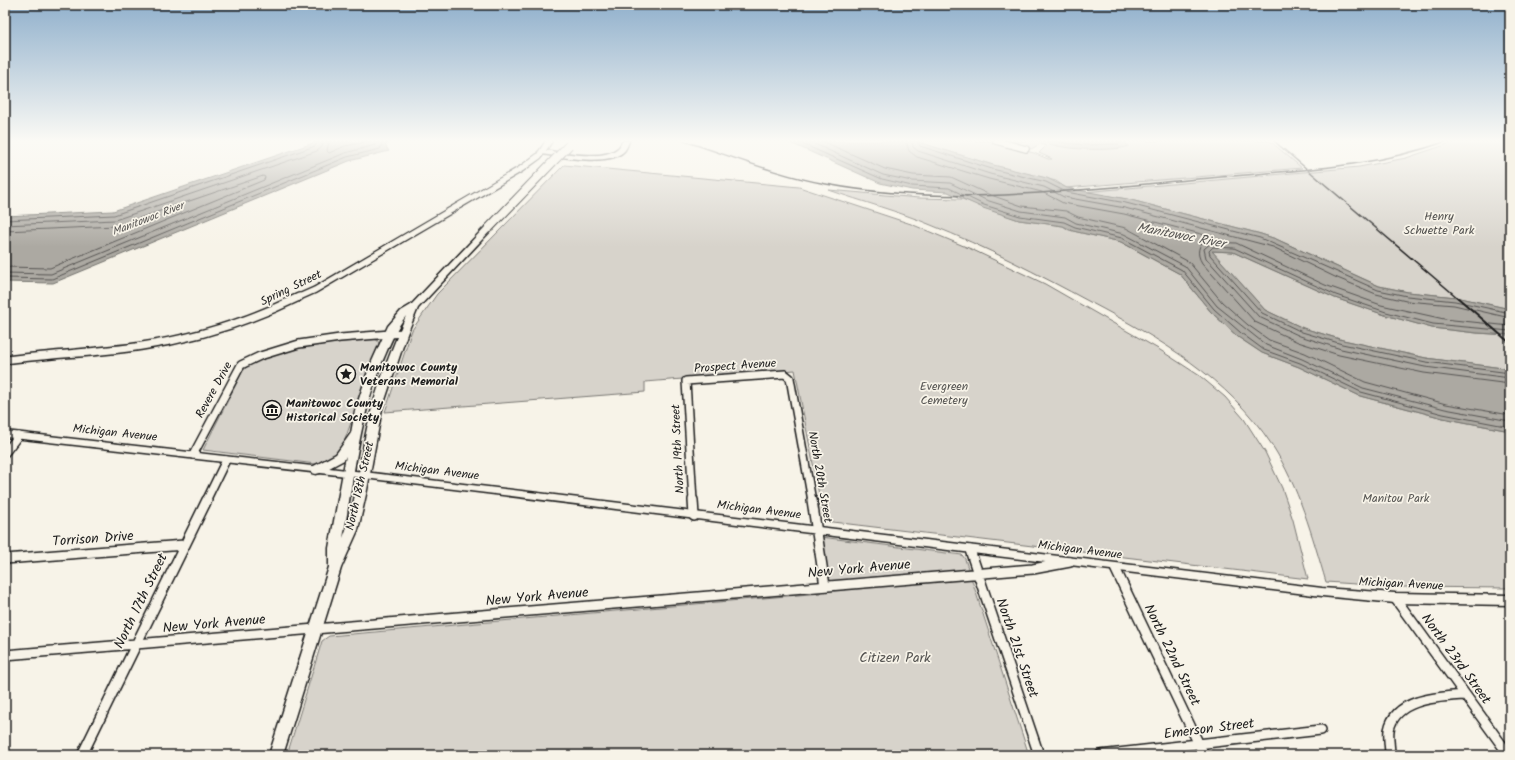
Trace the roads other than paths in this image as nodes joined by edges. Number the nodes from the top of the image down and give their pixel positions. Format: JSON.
{"nodes":[{"id":1,"x":508,"y":176,"type":"edge"},
{"id":2,"x":539,"y":176,"type":"edge"},
{"id":3,"x":414,"y":307,"type":"junction"},
{"id":4,"x":402,"y":333,"type":"junction"},
{"id":5,"x":388,"y":335,"type":"junction"},
{"id":6,"x":5,"y":360,"type":"edge"},
{"id":7,"x":786,"y":374,"type":"joint"},
{"id":8,"x":686,"y":381,"type":"joint"},
{"id":9,"x":357,"y":430,"type":"junction"},
{"id":10,"x":5,"y":434,"type":"edge"},
{"id":11,"x":18,"y":436,"type":"junction"},
{"id":12,"x":5,"y":453,"type":"edge"},
{"id":13,"x":193,"y":455,"type":"junction"},
{"id":14,"x":226,"y":460,"type":"junction"},
{"id":15,"x":316,"y":470,"type":"junction"},
{"id":16,"x":349,"y":474,"type":"junction"},
{"id":17,"x":364,"y":475,"type":"junction"},
{"id":18,"x":694,"y":516,"type":"junction"},
{"id":19,"x":817,"y":530,"type":"junction"},
{"id":20,"x":184,"y":545,"type":"junction"},
{"id":21,"x":970,"y":550,"type":"junction"},
{"id":22,"x":5,"y":559,"type":"edge"},
{"id":23,"x":1070,"y":562,"type":"junction"},
{"id":24,"x":335,"y":567,"type":"junction"},
{"id":25,"x":1115,"y":568,"type":"junction"},
{"id":26,"x":978,"y":574,"type":"junction"},
{"id":27,"x":825,"y":586,"type":"junction"},
{"id":28,"x":1395,"y":598,"type":"junction"},
{"id":29,"x":1510,"y":600,"type":"edge"},
{"id":30,"x":316,"y":630,"type":"junction"},
{"id":31,"x":135,"y":644,"type":"junction"},
{"id":32,"x":5,"y":655,"type":"edge"},
{"id":33,"x":1465,"y":695,"type":"junction"},
{"id":34,"x":1321,"y":730,"type":"dead end"},
{"id":35,"x":1199,"y":744,"type":"junction"},
{"id":36,"x":82,"y":755,"type":"edge"},
{"id":37,"x":276,"y":755,"type":"edge"},
{"id":38,"x":1038,"y":755,"type":"edge"},
{"id":39,"x":1100,"y":755,"type":"edge"},
{"id":40,"x":1204,"y":755,"type":"edge"},
{"id":41,"x":1390,"y":755,"type":"edge"},
{"id":42,"x":1509,"y":755,"type":"edge"}],
"edges":[{"from":1,"to":6,"type":"street","name":"Spring Street"},
{"from":2,"to":3,"type":"main road","bridge":true},
{"from":3,"to":4,"type":"main road"},
{"from":3,"to":5,"type":"main road"},
{"from":4,"to":5,"type":"street","name":"Revere Drive"},
{"from":4,"to":17,"type":"main road","name":"North 18th Street"},
{"from":5,"to":9,"type":"main road","name":"North 18th Street"},
{"from":5,"to":13,"type":"street","name":"Revere Drive"},
{"from":7,"to":8,"type":"street","name":"Prospect Avenue"},
{"from":7,"to":19,"type":"street","name":"North 20th Street"},
{"from":8,"to":18,"type":"street","name":"North 19th Street"},
{"from":9,"to":15,"type":"main road"},
{"from":9,"to":16,"type":"main road","name":"North 18th Street"},
{"from":10,"to":11,"type":"street","name":"Michigan Avenue"},
{"from":11,"to":12,"type":"street"},
{"from":11,"to":13,"type":"street","name":"Michigan Avenue"},
{"from":13,"to":14,"type":"street","name":"Michigan Avenue"},
{"from":14,"to":15,"type":"street","name":"Michigan Avenue"},
{"from":14,"to":20,"type":"street","name":"North 17th Street"},
{"from":15,"to":16,"type":"street","name":"Michigan Avenue"},
{"from":16,"to":17,"type":"street","name":"Michigan Avenue"},
{"from":16,"to":24,"type":"main road","name":"North 18th Street"},
{"from":17,"to":18,"type":"street","name":"Michigan Avenue"},
{"from":17,"to":24,"type":"main road","name":"North 18th Street"},
{"from":18,"to":19,"type":"street","name":"Michigan Avenue"},
{"from":19,"to":21,"type":"street","name":"Michigan Avenue"},
{"from":19,"to":27,"type":"street","name":"North 20th Street"},
{"from":20,"to":22,"type":"street","name":"Torrison Drive"},
{"from":20,"to":31,"type":"street","name":"North 17th Street"},
{"from":21,"to":23,"type":"street","name":"Michigan Avenue"},
{"from":21,"to":26,"type":"street","name":"North 21st Street"},
{"from":23,"to":25,"type":"street","name":"Michigan Avenue"},
{"from":23,"to":26,"type":"street","name":"New York Avenue"},
{"from":24,"to":30,"type":"main road","name":"North 18th Street"},
{"from":25,"to":28,"type":"street","name":"Michigan Avenue"},
{"from":25,"to":35,"type":"street","name":"North 22nd Street"},
{"from":26,"to":27,"type":"street","name":"New York Avenue"},
{"from":26,"to":38,"type":"street","name":"North 21st Street"},
{"from":27,"to":30,"type":"street","name":"New York Avenue"},
{"from":28,"to":29,"type":"street","name":"Michigan Avenue"},
{"from":28,"to":33,"type":"street","name":"North 23rd Street"},
{"from":30,"to":31,"type":"street","name":"New York Avenue"},
{"from":30,"to":37,"type":"main road","name":"North 18th Street"},
{"from":31,"to":32,"type":"street","name":"New York Avenue"},
{"from":31,"to":36,"type":"street","name":"North 17th Street"},
{"from":33,"to":41,"type":"street"},
{"from":33,"to":42,"type":"street","name":"North 23rd Street"},
{"from":34,"to":35,"type":"street","name":"Emerson Street"},
{"from":35,"to":39,"type":"street","name":"Emerson Street"},
{"from":35,"to":40,"type":"street","name":"North 22nd Street"}]}
